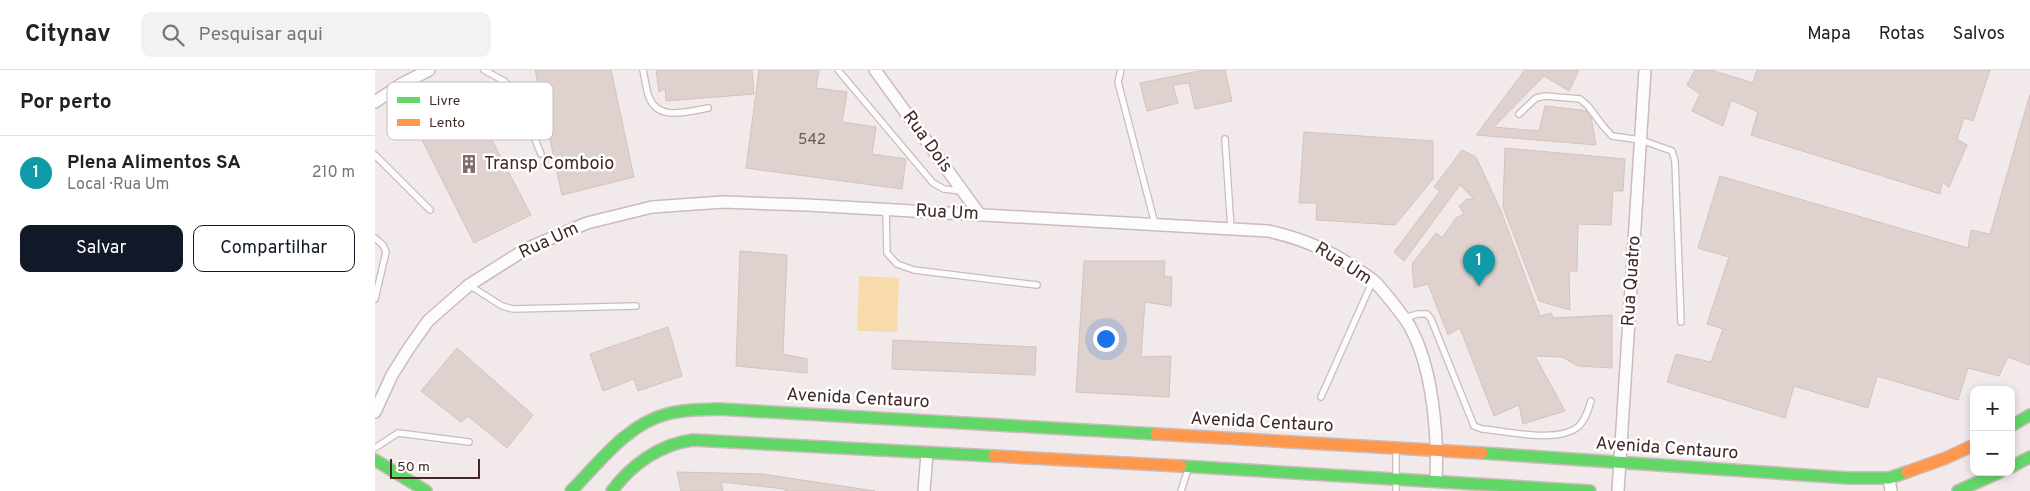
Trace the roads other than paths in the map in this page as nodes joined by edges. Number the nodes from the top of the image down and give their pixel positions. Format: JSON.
{"nodes":[{"id":1,"x":429,"y":70,"type":"edge"},
{"id":2,"x":484,"y":70,"type":"edge"},
{"id":3,"x":643,"y":70,"type":"edge"},
{"id":4,"x":838,"y":70,"type":"edge"},
{"id":5,"x":875,"y":70,"type":"edge"},
{"id":6,"x":1121,"y":70,"type":"edge"},
{"id":7,"x":1645,"y":70,"type":"edge"},
{"id":8,"x":406,"y":82,"type":"edge"},
{"id":9,"x":506,"y":82,"type":"edge"},
{"id":10,"x":387,"y":94,"type":"edge"},
{"id":11,"x":375,"y":102,"type":"edge"},
{"id":12,"x":709,"y":108,"type":"dead end"},
{"id":13,"x":1519,"y":114,"type":"dead end"},
{"id":14,"x":1225,"y":139,"type":"dead end"},
{"id":15,"x":535,"y":140,"type":"edge"},
{"id":16,"x":1641,"y":140,"type":"junction"},
{"id":17,"x":541,"y":154,"type":"dead end"},
{"id":18,"x":375,"y":155,"type":"edge"},
{"id":19,"x":963,"y":191,"type":"junction"},
{"id":20,"x":430,"y":210,"type":"dead end"},
{"id":21,"x":886,"y":210,"type":"junction"},
{"id":22,"x":980,"y":215,"type":"junction"},
{"id":23,"x":1155,"y":224,"type":"junction"},
{"id":24,"x":1231,"y":229,"type":"junction"},
{"id":25,"x":375,"y":238,"type":"edge"},
{"id":26,"x":1373,"y":280,"type":"junction"},
{"id":27,"x":469,"y":285,"type":"junction"},
{"id":28,"x":1037,"y":285,"type":"dead end"},
{"id":29,"x":375,"y":299,"type":"edge"},
{"id":30,"x":636,"y":306,"type":"dead end"},
{"id":31,"x":1404,"y":318,"type":"junction"},
{"id":32,"x":1681,"y":322,"type":"dead end"},
{"id":33,"x":1321,"y":398,"type":"dead end"},
{"id":34,"x":1591,"y":401,"type":"dead end"},
{"id":35,"x":375,"y":412,"type":"edge"},
{"id":36,"x":2030,"y":415,"type":"edge"},
{"id":37,"x":2015,"y":424,"type":"edge"},
{"id":38,"x":469,"y":442,"type":"dead end"},
{"id":39,"x":1970,"y":447,"type":"edge"},
{"id":40,"x":375,"y":448,"type":"edge"},
{"id":41,"x":1395,"y":449,"type":"junction"},
{"id":42,"x":1437,"y":450,"type":"junction"},
{"id":43,"x":927,"y":454,"type":"junction"},
{"id":44,"x":2030,"y":458,"type":"edge"},
{"id":45,"x":375,"y":460,"type":"edge"},
{"id":46,"x":1620,"y":463,"type":"junction"},
{"id":47,"x":2015,"y":465,"type":"edge"},
{"id":48,"x":1189,"y":467,"type":"junction"},
{"id":49,"x":1991,"y":476,"type":"edge"},
{"id":50,"x":1396,"y":478,"type":"junction"},
{"id":51,"x":1889,"y":478,"type":"junction"},
{"id":52,"x":1436,"y":481,"type":"junction"},
{"id":53,"x":426,"y":491,"type":"edge"},
{"id":54,"x":571,"y":491,"type":"edge"},
{"id":55,"x":612,"y":491,"type":"edge"},
{"id":56,"x":924,"y":491,"type":"edge"},
{"id":57,"x":1181,"y":491,"type":"edge"},
{"id":58,"x":1396,"y":491,"type":"edge"},
{"id":59,"x":1590,"y":491,"type":"edge"},
{"id":60,"x":1618,"y":491,"type":"edge"},
{"id":61,"x":1891,"y":491,"type":"edge"},
{"id":62,"x":1958,"y":491,"type":"edge"}],
"edges":[{"from":1,"to":8,"type":"street"},
{"from":2,"to":9,"type":"lane"},
{"from":3,"to":12,"type":"lane"},
{"from":4,"to":19,"type":"lane"},
{"from":5,"to":19,"type":"street","name":"Rua Dois"},
{"from":6,"to":23,"type":"lane"},
{"from":7,"to":16,"type":"street","name":"Rua Quatro"},
{"from":10,"to":11,"type":"street"},
{"from":13,"to":16,"type":"lane"},
{"from":14,"to":24,"type":"lane"},
{"from":15,"to":17,"type":"lane"},
{"from":16,"to":32,"type":"lane"},
{"from":16,"to":46,"type":"street","name":"Rua Quatro"},
{"from":18,"to":20,"type":"lane"},
{"from":19,"to":22,"type":"street","name":"Rua Dois"},
{"from":21,"to":22,"type":"street","name":"Rua Um"},
{"from":21,"to":27,"type":"street","name":"Rua Um"},
{"from":21,"to":28,"type":"lane"},
{"from":22,"to":23,"type":"street","name":"Rua Um"},
{"from":23,"to":24,"type":"street","name":"Rua Um"},
{"from":24,"to":26,"type":"street","name":"Rua Um"},
{"from":25,"to":29,"type":"lane"},
{"from":26,"to":31,"type":"street","name":"Rua Um"},
{"from":26,"to":33,"type":"lane"},
{"from":27,"to":30,"type":"lane"},
{"from":27,"to":35,"type":"street","name":"Rua Um"},
{"from":31,"to":34,"type":"lane"},
{"from":31,"to":42,"type":"street","name":"Rua Um"},
{"from":36,"to":37,"type":"street"},
{"from":38,"to":40,"type":"lane"},
{"from":39,"to":51,"type":"street","name":"Avenida Centauro"},
{"from":41,"to":42,"type":"street","name":"Avenida Centauro"},
{"from":41,"to":50,"type":"lane"},
{"from":41,"to":54,"type":"street","name":"Avenida Centauro"},
{"from":42,"to":46,"type":"street","name":"Avenida Centauro"},
{"from":42,"to":52,"type":"street","name":"Rua Um"},
{"from":43,"to":48,"type":"street"},
{"from":43,"to":55,"type":"street"},
{"from":43,"to":56,"type":"street"},
{"from":44,"to":47,"type":"street"},
{"from":45,"to":53,"type":"street"},
{"from":46,"to":51,"type":"street","name":"Avenida Centauro"},
{"from":46,"to":60,"type":"street","name":"Rua Quatro"},
{"from":48,"to":50,"type":"street"},
{"from":48,"to":57,"type":"lane"},
{"from":49,"to":62,"type":"street"},
{"from":50,"to":52,"type":"street"},
{"from":50,"to":58,"type":"lane"},
{"from":51,"to":61,"type":"street"},
{"from":52,"to":59,"type":"street"}]}
